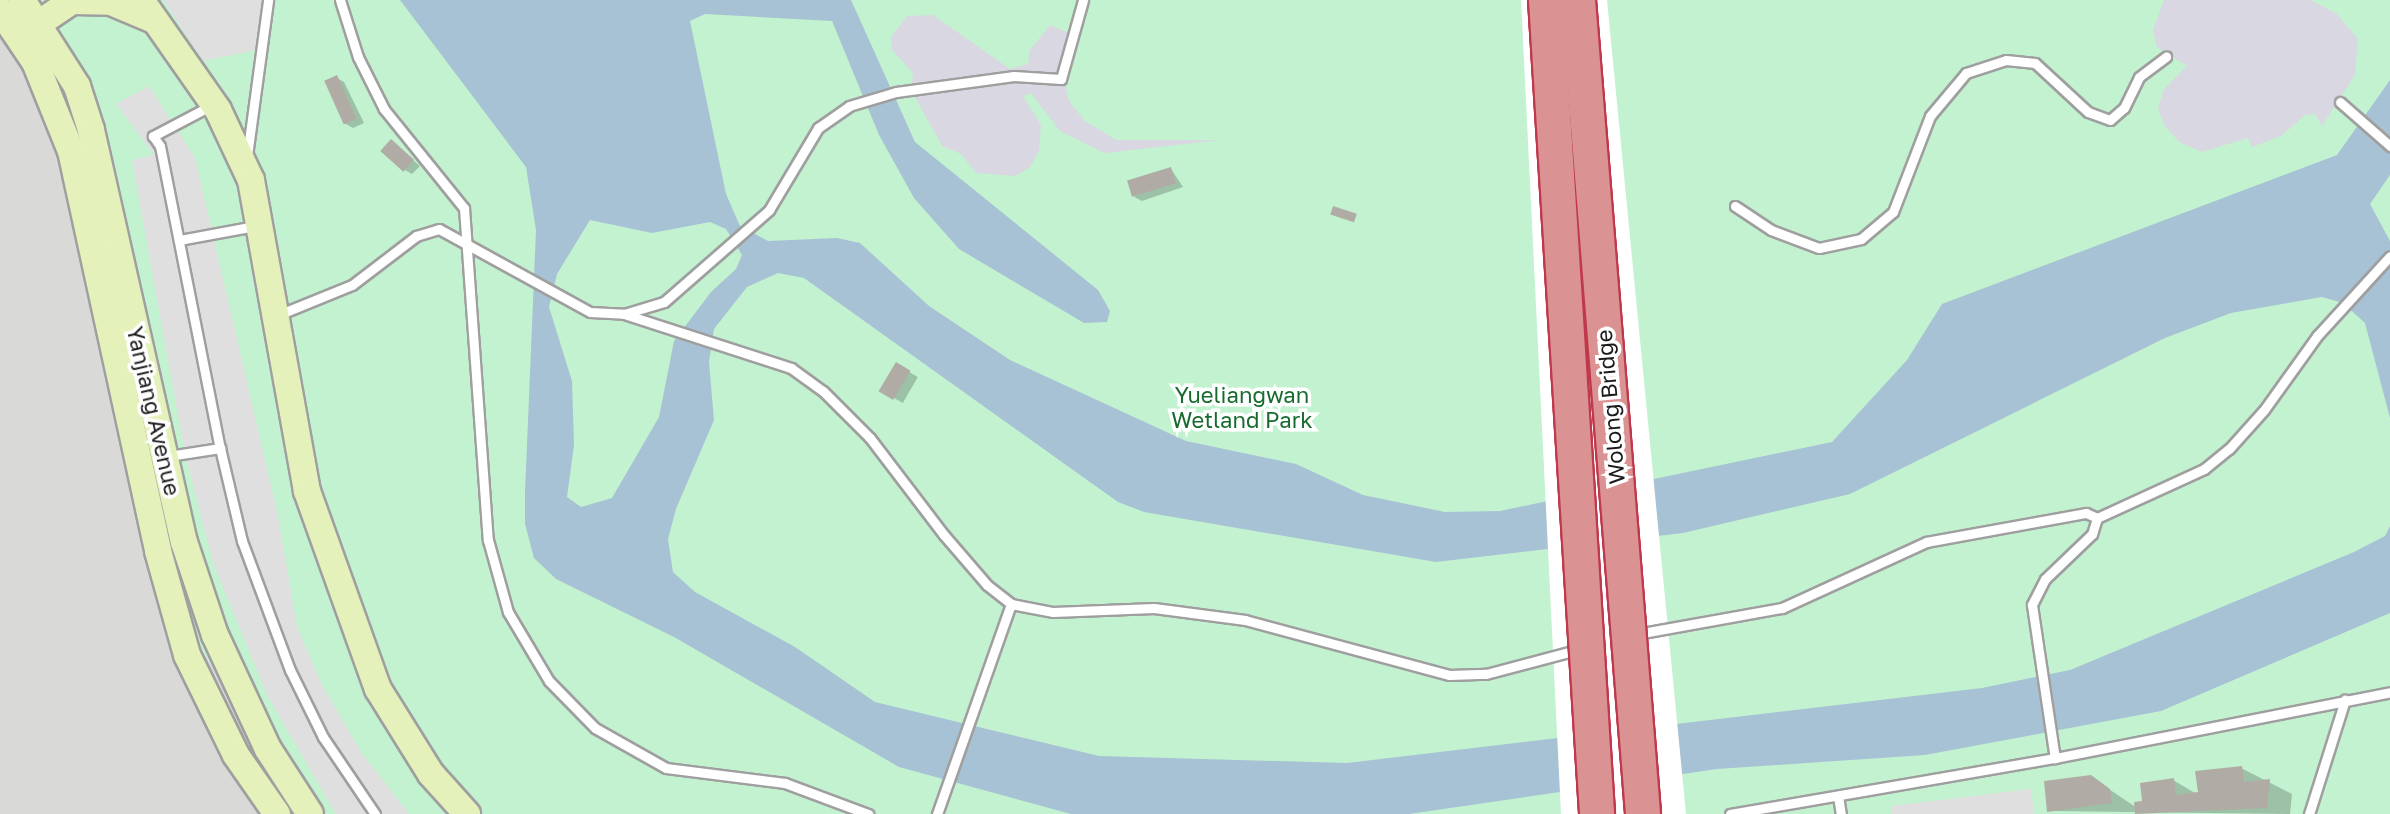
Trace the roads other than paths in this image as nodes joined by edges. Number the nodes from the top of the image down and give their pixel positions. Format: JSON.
{"nodes":[{"id":1,"x":22,"y":0,"type":"edge"},
{"id":2,"x":268,"y":0,"type":"edge"},
{"id":3,"x":340,"y":0,"type":"edge"},
{"id":4,"x":1083,"y":0,"type":"edge"},
{"id":5,"x":1546,"y":0,"type":"edge"},
{"id":6,"x":1578,"y":0,"type":"edge"},
{"id":7,"x":0,"y":10,"type":"edge"},
{"id":8,"x":148,"y":10,"type":"edge"},
{"id":9,"x":38,"y":24,"type":"junction"},
{"id":10,"x":2166,"y":57,"type":"dead end"},
{"id":11,"x":2340,"y":102,"type":"dead end"},
{"id":12,"x":214,"y":104,"type":"junction"},
{"id":13,"x":2390,"y":146,"type":"edge"},
{"id":14,"x":245,"y":168,"type":"junction"},
{"id":15,"x":1735,"y":206,"type":"dead end"},
{"id":16,"x":259,"y":226,"type":"junction"},
{"id":17,"x":179,"y":240,"type":"junction"},
{"id":18,"x":470,"y":244,"type":"junction"},
{"id":19,"x":2390,"y":256,"type":"edge"},
{"id":20,"x":624,"y":314,"type":"junction"},
{"id":21,"x":274,"y":316,"type":"junction"},
{"id":22,"x":220,"y":448,"type":"junction"},
{"id":23,"x":164,"y":457,"type":"junction"},
{"id":24,"x":2097,"y":518,"type":"junction"},
{"id":25,"x":1011,"y":604,"type":"junction"},
{"id":26,"x":1614,"y":640,"type":"dead end"},
{"id":27,"x":1600,"y":643,"type":"dead end"},
{"id":28,"x":2390,"y":692,"type":"edge"},
{"id":29,"x":2345,"y":700,"type":"junction"},
{"id":30,"x":2055,"y":758,"type":"junction"},
{"id":31,"x":1838,"y":796,"type":"junction"},
{"id":32,"x":277,"y":814,"type":"edge"},
{"id":33,"x":310,"y":814,"type":"edge"},
{"id":34,"x":375,"y":814,"type":"edge"},
{"id":35,"x":467,"y":814,"type":"edge"},
{"id":36,"x":868,"y":814,"type":"edge"},
{"id":37,"x":937,"y":814,"type":"edge"},
{"id":38,"x":1597,"y":814,"type":"edge"},
{"id":39,"x":1643,"y":814,"type":"edge"},
{"id":40,"x":1730,"y":814,"type":"edge"},
{"id":41,"x":1841,"y":814,"type":"edge"},
{"id":42,"x":2309,"y":814,"type":"edge"}],
"edges":[{"from":1,"to":9,"type":"main road","name":"Yanjiang Avenue"},
{"from":2,"to":14,"type":"lane"},
{"from":3,"to":18,"type":"lane"},
{"from":4,"to":20,"type":"lane"},
{"from":5,"to":38,"type":"highway","name":"Wolong Bridge","bridge":true},
{"from":6,"to":39,"type":"highway","name":"Wolong Bridge","bridge":true},
{"from":7,"to":32,"type":"main road","name":"Yanjiang Avenue"},
{"from":8,"to":9,"type":"main road"},
{"from":8,"to":12,"type":"main road"},
{"from":9,"to":23,"type":"main road","name":"Yanjiang Avenue"},
{"from":10,"to":15,"type":"lane"},
{"from":11,"to":13,"type":"lane"},
{"from":12,"to":14,"type":"main road"},
{"from":12,"to":17,"type":"lane"},
{"from":14,"to":16,"type":"main road"},
{"from":16,"to":17,"type":"lane"},
{"from":16,"to":21,"type":"main road"},
{"from":17,"to":22,"type":"lane"},
{"from":18,"to":20,"type":"lane"},
{"from":18,"to":21,"type":"lane"},
{"from":18,"to":36,"type":"lane"},
{"from":19,"to":24,"type":"lane"},
{"from":20,"to":25,"type":"lane"},
{"from":21,"to":35,"type":"main road"},
{"from":22,"to":23,"type":"lane"},
{"from":22,"to":34,"type":"lane"},
{"from":23,"to":33,"type":"main road","name":"Yanjiang Avenue"},
{"from":24,"to":26,"type":"lane"},
{"from":24,"to":30,"type":"lane"},
{"from":25,"to":27,"type":"lane"},
{"from":25,"to":37,"type":"lane"},
{"from":28,"to":29,"type":"lane"},
{"from":29,"to":30,"type":"lane"},
{"from":29,"to":42,"type":"lane"},
{"from":30,"to":31,"type":"lane"},
{"from":31,"to":40,"type":"lane"},
{"from":31,"to":41,"type":"lane"}]}
